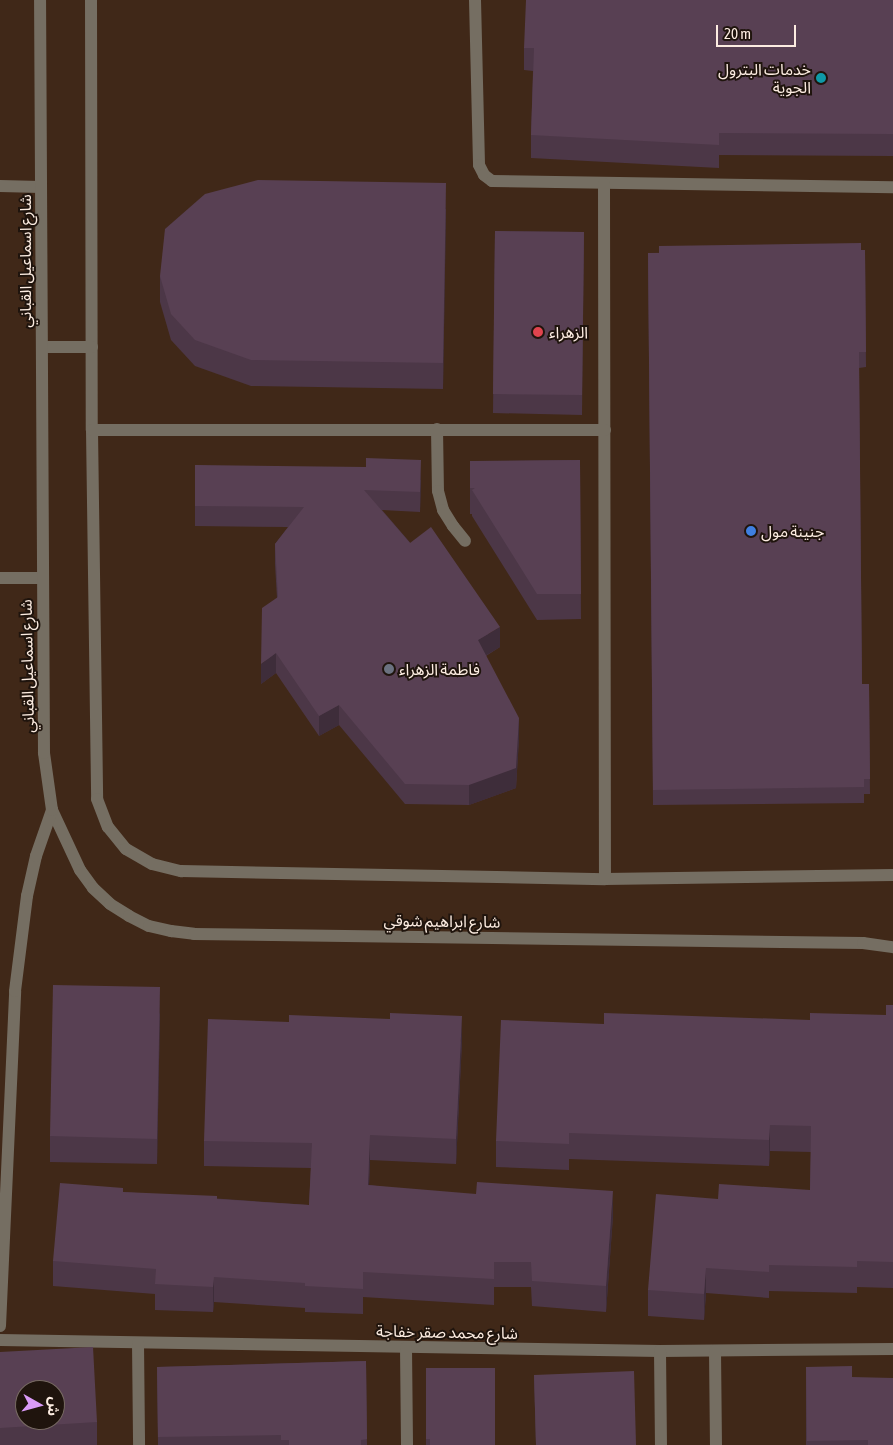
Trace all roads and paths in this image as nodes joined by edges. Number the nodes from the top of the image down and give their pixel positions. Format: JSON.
{"nodes":[{"id":1,"x":40,"y":0,"type":"edge"},
{"id":2,"x":91,"y":0,"type":"edge"},
{"id":3,"x":475,"y":0,"type":"edge"},
{"id":4,"x":604,"y":184,"type":"junction"},
{"id":5,"x":0,"y":186,"type":"edge"},
{"id":6,"x":41,"y":187,"type":"junction"},
{"id":7,"x":893,"y":187,"type":"edge"},
{"id":8,"x":42,"y":347,"type":"junction"},
{"id":9,"x":92,"y":347,"type":"junction"},
{"id":10,"x":437,"y":429,"type":"junction"},
{"id":11,"x":92,"y":430,"type":"junction"},
{"id":12,"x":605,"y":430,"type":"junction"},
{"id":13,"x":465,"y":541,"type":"dead end"},
{"id":14,"x":0,"y":578,"type":"edge"},
{"id":15,"x":42,"y":578,"type":"junction"},
{"id":16,"x":52,"y":810,"type":"junction"},
{"id":17,"x":892,"y":875,"type":"edge"},
{"id":18,"x":605,"y":879,"type":"junction"},
{"id":19,"x":891,"y":945,"type":"edge"},
{"id":20,"x":0,"y":1326,"type":"edge"},
{"id":21,"x":0,"y":1340,"type":"edge"},
{"id":22,"x":138,"y":1343,"type":"junction"},
{"id":23,"x":406,"y":1348,"type":"junction"},
{"id":24,"x":893,"y":1349,"type":"edge"},
{"id":25,"x":660,"y":1351,"type":"junction"},
{"id":26,"x":715,"y":1351,"type":"junction"},
{"id":27,"x":138,"y":1445,"type":"edge"},
{"id":28,"x":407,"y":1445,"type":"edge"},
{"id":29,"x":661,"y":1445,"type":"edge"},
{"id":30,"x":716,"y":1445,"type":"edge"}],
"edges":[{"from":1,"to":6,"type":"street","name":"شارع اسماعيل القباني"},
{"from":2,"to":9,"type":"street"},
{"from":3,"to":4,"type":"street"},
{"from":4,"to":7,"type":"street"},
{"from":4,"to":12,"type":"street"},
{"from":5,"to":6,"type":"street"},
{"from":6,"to":8,"type":"street","name":"شارع اسماعيل القباني"},
{"from":8,"to":9,"type":"street"},
{"from":8,"to":15,"type":"street","name":"شارع اسماعيل القباني"},
{"from":9,"to":11,"type":"street"},
{"from":10,"to":11,"type":"street"},
{"from":10,"to":12,"type":"street"},
{"from":10,"to":13,"type":"street"},
{"from":11,"to":18,"type":"street"},
{"from":12,"to":18,"type":"street"},
{"from":14,"to":15,"type":"street"},
{"from":15,"to":16,"type":"street","name":"شارع اسماعيل القباني"},
{"from":16,"to":19,"type":"street","name":"شارع ابراهيم شوقي"},
{"from":16,"to":20,"type":"street","name":"شارع اسماعيل القباني"},
{"from":17,"to":18,"type":"street"},
{"from":21,"to":22,"type":"street","name":"شارع محمد صقر خفاجة"},
{"from":22,"to":23,"type":"street","name":"شارع محمد صقر خفاجة"},
{"from":22,"to":27,"type":"street"},
{"from":23,"to":25,"type":"street","name":"شارع محمد صقر خفاجة"},
{"from":23,"to":28,"type":"street"},
{"from":24,"to":26,"type":"street","name":"شارع محمد صقر خفاجة"},
{"from":25,"to":26,"type":"street","name":"شارع محمد صقر خفاجة"},
{"from":25,"to":29,"type":"street"},
{"from":26,"to":30,"type":"street"}]}
